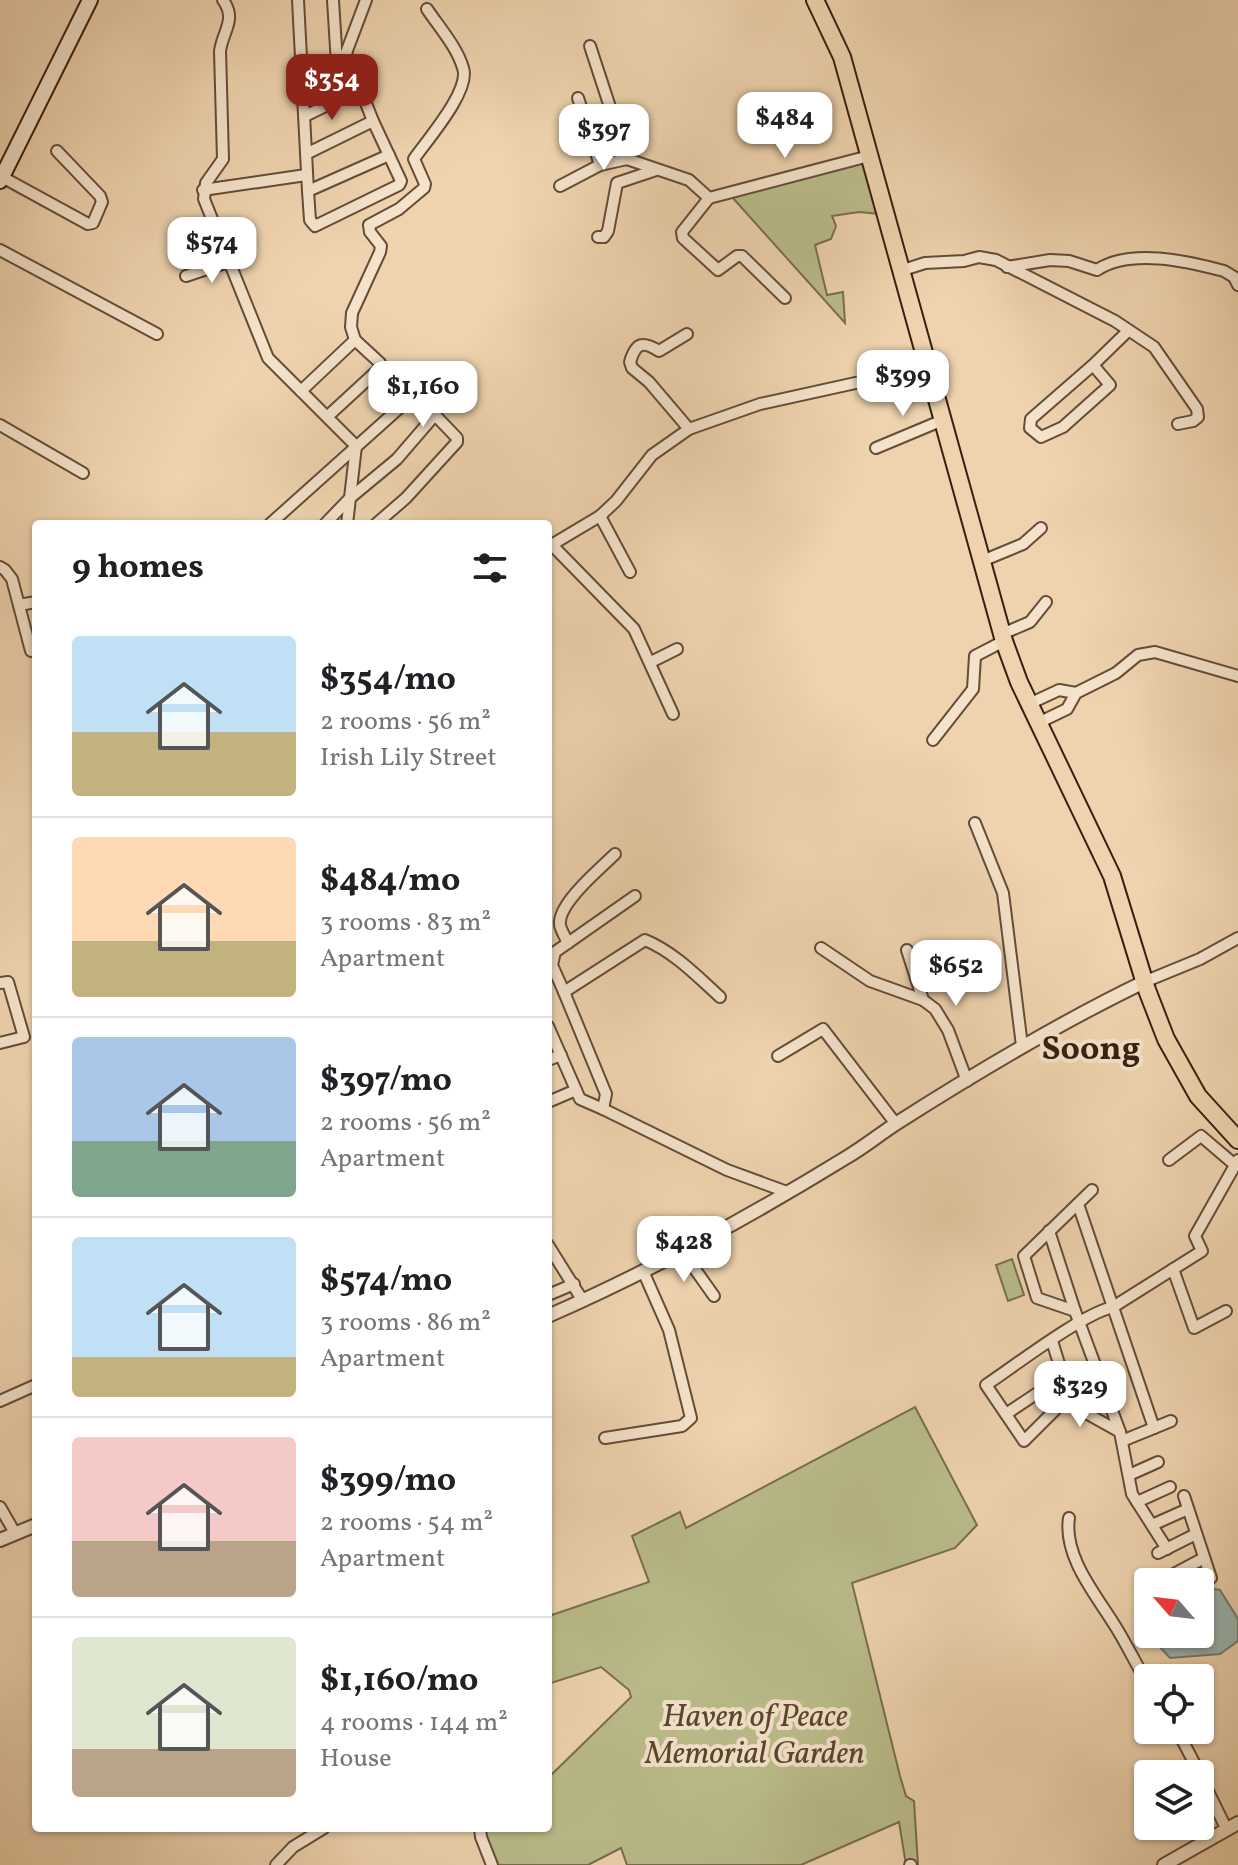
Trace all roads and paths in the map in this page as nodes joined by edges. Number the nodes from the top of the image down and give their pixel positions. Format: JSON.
{"nodes":[{"id":1,"x":90,"y":0,"type":"edge"},
{"id":2,"x":223,"y":0,"type":"edge"},
{"id":3,"x":298,"y":0,"type":"edge"},
{"id":4,"x":333,"y":0,"type":"edge"},
{"id":5,"x":366,"y":0,"type":"edge"},
{"id":6,"x":815,"y":0,"type":"edge"},
{"id":7,"x":427,"y":9,"type":"dead end"},
{"id":8,"x":590,"y":46,"type":"dead end"},
{"id":9,"x":346,"y":53,"type":"junction"},
{"id":10,"x":337,"y":64,"type":"junction"},
{"id":11,"x":302,"y":76,"type":"junction"},
{"id":12,"x":360,"y":89,"type":"junction"},
{"id":13,"x":578,"y":98,"type":"dead end"},
{"id":14,"x":305,"y":116,"type":"junction"},
{"id":15,"x":373,"y":121,"type":"junction"},
{"id":16,"x":57,"y":151,"type":"dead end"},
{"id":17,"x":306,"y":154,"type":"junction"},
{"id":18,"x":389,"y":155,"type":"junction"},
{"id":19,"x":869,"y":156,"type":"junction"},
{"id":20,"x":627,"y":159,"type":"junction"},
{"id":21,"x":600,"y":165,"type":"junction"},
{"id":22,"x":656,"y":170,"type":"junction"},
{"id":23,"x":306,"y":175,"type":"junction"},
{"id":24,"x":1,"y":179,"type":"edge"},
{"id":25,"x":560,"y":186,"type":"dead end"},
{"id":26,"x":203,"y":190,"type":"junction"},
{"id":27,"x":308,"y":191,"type":"junction"},
{"id":28,"x":709,"y":198,"type":"junction"},
{"id":29,"x":598,"y":237,"type":"dead end"},
{"id":30,"x":0,"y":250,"type":"edge"},
{"id":31,"x":228,"y":262,"type":"junction"},
{"id":32,"x":1007,"y":267,"type":"junction"},
{"id":33,"x":900,"y":271,"type":"junction"},
{"id":34,"x":186,"y":276,"type":"dead end"},
{"id":35,"x":1238,"y":285,"type":"edge"},
{"id":36,"x":785,"y":298,"type":"dead end"},
{"id":37,"x":1128,"y":331,"type":"junction"},
{"id":38,"x":157,"y":334,"type":"dead end"},
{"id":39,"x":687,"y":334,"type":"dead end"},
{"id":40,"x":355,"y":340,"type":"junction"},
{"id":41,"x":1093,"y":365,"type":"junction"},
{"id":42,"x":928,"y":367,"type":"junction"},
{"id":43,"x":301,"y":391,"type":"junction"},
{"id":44,"x":328,"y":416,"type":"junction"},
{"id":45,"x":434,"y":416,"type":"junction"},
{"id":46,"x":943,"y":420,"type":"junction"},
{"id":47,"x":1178,"y":424,"type":"dead end"},
{"id":48,"x":0,"y":425,"type":"edge"},
{"id":49,"x":689,"y":429,"type":"junction"},
{"id":50,"x":356,"y":446,"type":"junction"},
{"id":51,"x":876,"y":448,"type":"dead end"},
{"id":52,"x":83,"y":473,"type":"dead end"},
{"id":53,"x":350,"y":498,"type":"junction"},
{"id":54,"x":600,"y":516,"type":"junction"},
{"id":55,"x":274,"y":520,"type":"edge"},
{"id":56,"x":329,"y":520,"type":"edge"},
{"id":57,"x":347,"y":520,"type":"edge"},
{"id":58,"x":381,"y":520,"type":"edge"},
{"id":59,"x":1041,"y":528,"type":"dead end"},
{"id":60,"x":552,"y":545,"type":"edge"},
{"id":61,"x":552,"y":548,"type":"edge"},
{"id":62,"x":982,"y":561,"type":"junction"},
{"id":63,"x":0,"y":567,"type":"edge"},
{"id":64,"x":630,"y":572,"type":"dead end"},
{"id":65,"x":1046,"y":602,"type":"dead end"},
{"id":66,"x":32,"y":603,"type":"edge"},
{"id":67,"x":19,"y":605,"type":"junction"},
{"id":68,"x":31,"y":626,"type":"edge"},
{"id":69,"x":1003,"y":637,"type":"junction"},
{"id":70,"x":677,"y":649,"type":"dead end"},
{"id":71,"x":31,"y":651,"type":"dead end"},
{"id":72,"x":651,"y":662,"type":"junction"},
{"id":73,"x":1238,"y":676,"type":"edge"},
{"id":74,"x":1076,"y":693,"type":"junction"},
{"id":75,"x":1029,"y":704,"type":"junction"},
{"id":76,"x":673,"y":714,"type":"dead end"},
{"id":77,"x":1038,"y":723,"type":"junction"},
{"id":78,"x":933,"y":740,"type":"dead end"},
{"id":79,"x":975,"y":823,"type":"dead end"},
{"id":80,"x":615,"y":854,"type":"dead end"},
{"id":81,"x":635,"y":896,"type":"dead end"},
{"id":82,"x":1238,"y":938,"type":"edge"},
{"id":83,"x":568,"y":943,"type":"junction"},
{"id":84,"x":821,"y":948,"type":"dead end"},
{"id":85,"x":907,"y":950,"type":"dead end"},
{"id":86,"x":4,"y":982,"type":"edge"},
{"id":87,"x":1144,"y":982,"type":"junction"},
{"id":88,"x":564,"y":992,"type":"junction"},
{"id":89,"x":720,"y":997,"type":"dead end"},
{"id":90,"x":923,"y":1000,"type":"junction"},
{"id":91,"x":552,"y":1035,"type":"edge"},
{"id":92,"x":0,"y":1043,"type":"edge"},
{"id":93,"x":1022,"y":1046,"type":"junction"},
{"id":94,"x":561,"y":1055,"type":"junction"},
{"id":95,"x":778,"y":1056,"type":"dead end"},
{"id":96,"x":552,"y":1058,"type":"edge"},
{"id":97,"x":967,"y":1081,"type":"junction"},
{"id":98,"x":576,"y":1090,"type":"junction"},
{"id":99,"x":552,"y":1100,"type":"edge"},
{"id":100,"x":603,"y":1109,"type":"junction"},
{"id":101,"x":896,"y":1124,"type":"junction"},
{"id":102,"x":1238,"y":1140,"type":"edge"},
{"id":103,"x":1169,"y":1160,"type":"dead end"},
{"id":104,"x":1237,"y":1162,"type":"edge"},
{"id":105,"x":1092,"y":1190,"type":"dead end"},
{"id":106,"x":787,"y":1192,"type":"junction"},
{"id":107,"x":1078,"y":1204,"type":"junction"},
{"id":108,"x":1049,"y":1231,"type":"junction"},
{"id":109,"x":682,"y":1251,"type":"junction"},
{"id":110,"x":552,"y":1260,"type":"edge"},
{"id":111,"x":1173,"y":1269,"type":"junction"},
{"id":112,"x":643,"y":1271,"type":"junction"},
{"id":113,"x":574,"y":1284,"type":"junction"},
{"id":114,"x":552,"y":1293,"type":"edge"},
{"id":115,"x":714,"y":1296,"type":"dead end"},
{"id":116,"x":583,"y":1301,"type":"junction"},
{"id":117,"x":1113,"y":1307,"type":"junction"},
{"id":118,"x":1075,"y":1311,"type":"junction"},
{"id":119,"x":1226,"y":1311,"type":"dead end"},
{"id":120,"x":552,"y":1314,"type":"edge"},
{"id":121,"x":1081,"y":1323,"type":"junction"},
{"id":122,"x":1052,"y":1341,"type":"junction"},
{"id":123,"x":1063,"y":1376,"type":"junction"},
{"id":124,"x":32,"y":1387,"type":"edge"},
{"id":125,"x":1069,"y":1396,"type":"junction"},
{"id":126,"x":0,"y":1401,"type":"edge"},
{"id":127,"x":1006,"y":1414,"type":"junction"},
{"id":128,"x":1171,"y":1421,"type":"dead end"},
{"id":129,"x":1154,"y":1428,"type":"junction"},
{"id":130,"x":1121,"y":1436,"type":"junction"},
{"id":131,"x":605,"y":1438,"type":"dead end"},
{"id":132,"x":1158,"y":1462,"type":"dead end"},
{"id":133,"x":1129,"y":1475,"type":"junction"},
{"id":134,"x":1170,"y":1487,"type":"dead end"},
{"id":135,"x":1184,"y":1496,"type":"dead end"},
{"id":136,"x":1137,"y":1502,"type":"junction"},
{"id":137,"x":0,"y":1507,"type":"edge"},
{"id":138,"x":1188,"y":1509,"type":"junction"},
{"id":139,"x":1069,"y":1518,"type":"dead end"},
{"id":140,"x":1152,"y":1525,"type":"junction"},
{"id":141,"x":32,"y":1527,"type":"edge"},
{"id":142,"x":15,"y":1533,"type":"junction"},
{"id":143,"x":1196,"y":1534,"type":"junction"},
{"id":144,"x":0,"y":1540,"type":"edge"},
{"id":145,"x":1204,"y":1558,"type":"junction"},
{"id":146,"x":1185,"y":1568,"type":"edge"},
{"id":147,"x":1208,"y":1568,"type":"edge"},
{"id":148,"x":1137,"y":1664,"type":"edge"},
{"id":149,"x":1214,"y":1796,"type":"edge"},
{"id":150,"x":1233,"y":1826,"type":"edge"},
{"id":151,"x":317,"y":1832,"type":"edge"},
{"id":152,"x":480,"y":1832,"type":"edge"},
{"id":153,"x":1171,"y":1864,"type":"edge"},
{"id":154,"x":276,"y":1865,"type":"edge"},
{"id":155,"x":492,"y":1865,"type":"edge"}],
"edges":[{"from":1,"to":24,"type":"main road"},
{"from":2,"to":26,"type":"street"},
{"from":3,"to":11,"type":"street"},
{"from":4,"to":10,"type":"street"},
{"from":5,"to":9,"type":"street"},
{"from":6,"to":19,"type":"main road"},
{"from":7,"to":40,"type":"street"},
{"from":8,"to":20,"type":"street"},
{"from":9,"to":10,"type":"street"},
{"from":9,"to":12,"type":"street"},
{"from":10,"to":11,"type":"street"},
{"from":11,"to":14,"type":"street"},
{"from":12,"to":14,"type":"street"},
{"from":12,"to":15,"type":"street"},
{"from":13,"to":21,"type":"street"},
{"from":14,"to":17,"type":"street"},
{"from":15,"to":17,"type":"street"},
{"from":15,"to":18,"type":"street"},
{"from":16,"to":24,"type":"street"},
{"from":17,"to":23,"type":"street"},
{"from":18,"to":27,"type":"street"},
{"from":18,"to":27,"type":"street"},
{"from":19,"to":28,"type":"street"},
{"from":19,"to":33,"type":"main road"},
{"from":20,"to":21,"type":"street"},
{"from":20,"to":22,"type":"street"},
{"from":21,"to":25,"type":"street"},
{"from":22,"to":28,"type":"street"},
{"from":22,"to":29,"type":"street"},
{"from":23,"to":26,"type":"street"},
{"from":23,"to":27,"type":"street"},
{"from":26,"to":31,"type":"street"},
{"from":28,"to":36,"type":"street"},
{"from":30,"to":38,"type":"street"},
{"from":31,"to":34,"type":"street"},
{"from":31,"to":43,"type":"street"},
{"from":32,"to":33,"type":"street"},
{"from":32,"to":35,"type":"street"},
{"from":32,"to":37,"type":"street"},
{"from":33,"to":42,"type":"main road"},
{"from":37,"to":41,"type":"street"},
{"from":37,"to":47,"type":"street"},
{"from":39,"to":49,"type":"street"},
{"from":40,"to":43,"type":"street"},
{"from":40,"to":44,"type":"street"},
{"from":41,"to":41,"type":"street"},
{"from":42,"to":46,"type":"main road"},
{"from":42,"to":49,"type":"street"},
{"from":43,"to":44,"type":"street"},
{"from":44,"to":50,"type":"street"},
{"from":45,"to":50,"type":"street"},
{"from":45,"to":53,"type":"street"},
{"from":45,"to":58,"type":"street"},
{"from":46,"to":51,"type":"street"},
{"from":46,"to":62,"type":"main road"},
{"from":48,"to":52,"type":"street"},
{"from":49,"to":54,"type":"street"},
{"from":50,"to":53,"type":"street"},
{"from":50,"to":55,"type":"street"},
{"from":53,"to":56,"type":"street"},
{"from":53,"to":57,"type":"street"},
{"from":54,"to":60,"type":"street"},
{"from":54,"to":64,"type":"street"},
{"from":59,"to":62,"type":"street"},
{"from":61,"to":72,"type":"street"},
{"from":62,"to":69,"type":"main road"},
{"from":63,"to":67,"type":"street"},
{"from":65,"to":69,"type":"street"},
{"from":66,"to":67,"type":"street"},
{"from":67,"to":68,"type":"street"},
{"from":68,"to":71,"type":"street"},
{"from":69,"to":75,"type":"main road"},
{"from":69,"to":78,"type":"street"},
{"from":70,"to":72,"type":"street"},
{"from":72,"to":76,"type":"street"},
{"from":73,"to":74,"type":"street"},
{"from":74,"to":75,"type":"street"},
{"from":74,"to":77,"type":"street"},
{"from":75,"to":77,"type":"main road"},
{"from":77,"to":87,"type":"main road"},
{"from":79,"to":93,"type":"street"},
{"from":80,"to":83,"type":"street"},
{"from":81,"to":83,"type":"street"},
{"from":82,"to":87,"type":"street"},
{"from":83,"to":88,"type":"street"},
{"from":84,"to":90,"type":"street"},
{"from":85,"to":90,"type":"street"},
{"from":86,"to":92,"type":"street"},
{"from":87,"to":93,"type":"street"},
{"from":87,"to":102,"type":"main road"},
{"from":88,"to":89,"type":"street"},
{"from":88,"to":100,"type":"street"},
{"from":90,"to":97,"type":"street"},
{"from":91,"to":94,"type":"street"},
{"from":93,"to":97,"type":"street"},
{"from":94,"to":96,"type":"street"},
{"from":94,"to":98,"type":"street"},
{"from":95,"to":101,"type":"street"},
{"from":97,"to":101,"type":"street"},
{"from":98,"to":99,"type":"street"},
{"from":98,"to":100,"type":"street"},
{"from":100,"to":106,"type":"street"},
{"from":101,"to":106,"type":"street"},
{"from":103,"to":104,"type":"street"},
{"from":104,"to":111,"type":"street"},
{"from":105,"to":107,"type":"street"},
{"from":106,"to":109,"type":"street"},
{"from":107,"to":108,"type":"street"},
{"from":107,"to":117,"type":"street"},
{"from":108,"to":118,"type":"street"},
{"from":108,"to":118,"type":"street"},
{"from":109,"to":112,"type":"street"},
{"from":109,"to":115,"type":"street"},
{"from":110,"to":113,"type":"street"},
{"from":111,"to":117,"type":"street"},
{"from":111,"to":119,"type":"street"},
{"from":112,"to":116,"type":"street"},
{"from":112,"to":131,"type":"street"},
{"from":113,"to":114,"type":"street"},
{"from":113,"to":116,"type":"street"},
{"from":116,"to":120,"type":"street"},
{"from":117,"to":121,"type":"street"},
{"from":117,"to":129,"type":"street"},
{"from":118,"to":121,"type":"street"},
{"from":121,"to":122,"type":"street"},
{"from":121,"to":130,"type":"street"},
{"from":122,"to":123,"type":"street"},
{"from":122,"to":127,"type":"street"},
{"from":123,"to":125,"type":"street"},
{"from":123,"to":127,"type":"street"},
{"from":124,"to":126,"type":"street"},
{"from":125,"to":127,"type":"street"},
{"from":125,"to":130,"type":"street"},
{"from":128,"to":129,"type":"street"},
{"from":129,"to":130,"type":"street"},
{"from":130,"to":133,"type":"street"},
{"from":132,"to":133,"type":"street"},
{"from":133,"to":136,"type":"street"},
{"from":134,"to":136,"type":"street"},
{"from":135,"to":138,"type":"street"},
{"from":136,"to":140,"type":"street"},
{"from":137,"to":142,"type":"street"},
{"from":138,"to":140,"type":"street"},
{"from":138,"to":143,"type":"street"},
{"from":139,"to":148,"type":"street"},
{"from":140,"to":143,"type":"street"},
{"from":141,"to":142,"type":"street"},
{"from":142,"to":144,"type":"street"},
{"from":143,"to":145,"type":"street"},
{"from":145,"to":146,"type":"street"},
{"from":145,"to":147,"type":"street"},
{"from":149,"to":150,"type":"street"},
{"from":150,"to":153,"type":"street"},
{"from":151,"to":154,"type":"street"},
{"from":152,"to":155,"type":"street"}]}
